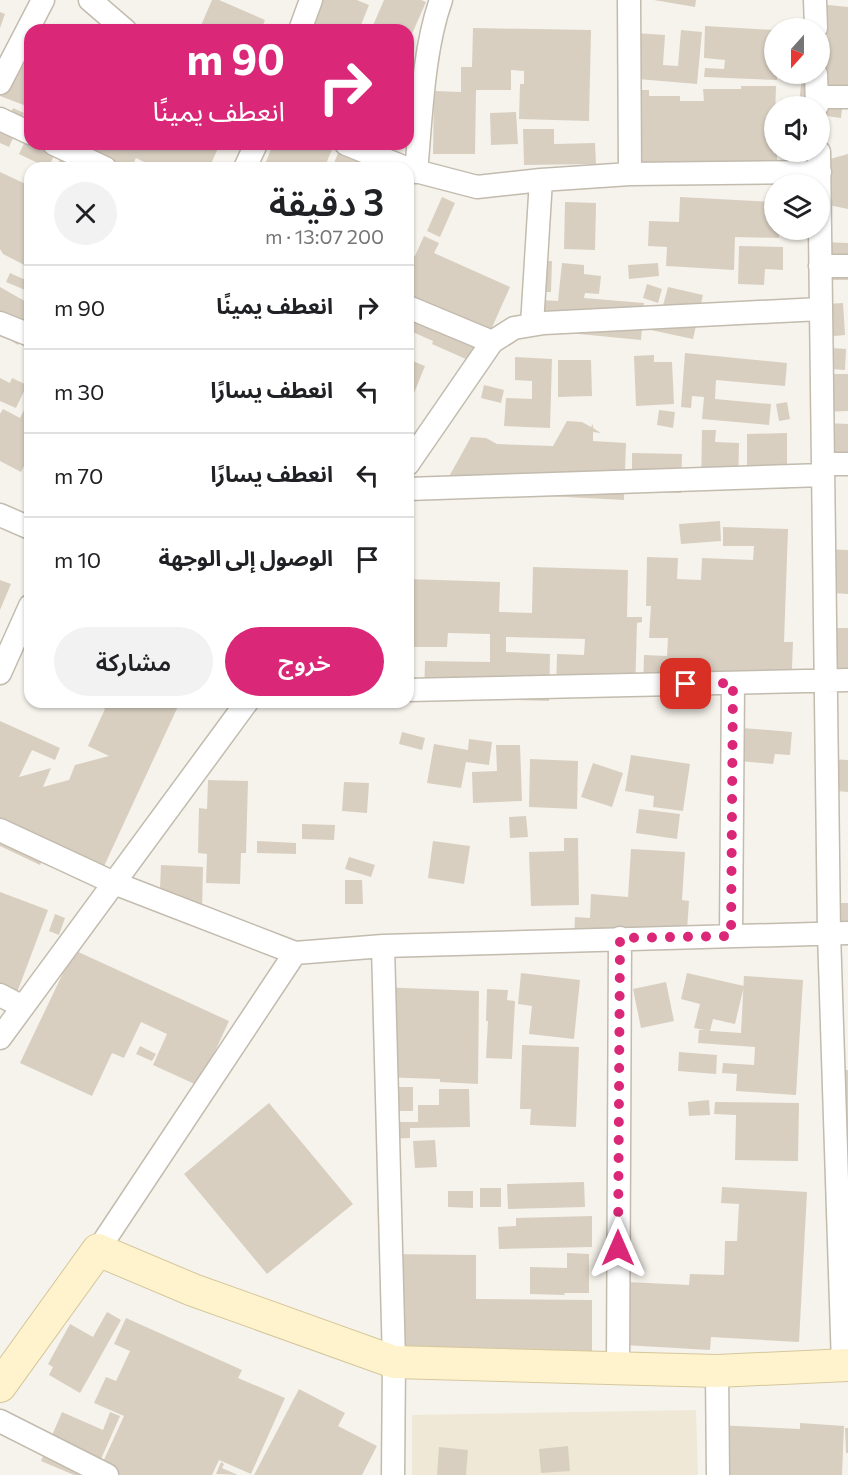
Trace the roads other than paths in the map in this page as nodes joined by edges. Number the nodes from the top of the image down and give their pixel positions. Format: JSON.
{"nodes":[{"id":1,"x":44,"y":0,"type":"edge"},
{"id":2,"x":90,"y":0,"type":"edge"},
{"id":3,"x":311,"y":0,"type":"edge"},
{"id":4,"x":441,"y":0,"type":"edge"},
{"id":5,"x":629,"y":0,"type":"edge"},
{"id":6,"x":815,"y":0,"type":"edge"},
{"id":7,"x":816,"y":18,"type":"edge"},
{"id":8,"x":31,"y":24,"type":"edge"},
{"id":9,"x":118,"y":24,"type":"edge"},
{"id":10,"x":302,"y":24,"type":"edge"},
{"id":11,"x":24,"y":38,"type":"edge"},
{"id":12,"x":0,"y":83,"type":"edge"},
{"id":13,"x":848,"y":97,"type":"edge"},
{"id":14,"x":830,"y":100,"type":"edge"},
{"id":15,"x":0,"y":119,"type":"edge"},
{"id":16,"x":24,"y":130,"type":"edge"},
{"id":17,"x":414,"y":147,"type":"edge"},
{"id":18,"x":67,"y":150,"type":"edge"},
{"id":19,"x":361,"y":150,"type":"edge"},
{"id":20,"x":92,"y":162,"type":"edge"},
{"id":21,"x":390,"y":162,"type":"edge"},
{"id":22,"x":819,"y":162,"type":"edge"},
{"id":23,"x":414,"y":171,"type":"edge"},
{"id":24,"x":630,"y":174,"type":"junction"},
{"id":25,"x":541,"y":180,"type":"junction"},
{"id":26,"x":820,"y":266,"type":"junction"},
{"id":27,"x":848,"y":266,"type":"edge"},
{"id":28,"x":820,"y":309,"type":"junction"},
{"id":29,"x":414,"y":310,"type":"edge"},
{"id":30,"x":0,"y":323,"type":"edge"},
{"id":31,"x":532,"y":325,"type":"junction"},
{"id":32,"x":24,"y":333,"type":"edge"},
{"id":33,"x":492,"y":342,"type":"junction"},
{"id":34,"x":414,"y":455,"type":"edge"},
{"id":35,"x":848,"y":464,"type":"edge"},
{"id":36,"x":823,"y":469,"type":"junction"},
{"id":37,"x":414,"y":489,"type":"edge"},
{"id":38,"x":0,"y":515,"type":"edge"},
{"id":39,"x":24,"y":525,"type":"edge"},
{"id":40,"x":24,"y":619,"type":"edge"},
{"id":41,"x":0,"y":673,"type":"edge"},
{"id":42,"x":837,"y":680,"type":"edge"},
{"id":43,"x":733,"y":683,"type":"junction"},
{"id":44,"x":414,"y":690,"type":"edge"},
{"id":45,"x":243,"y":708,"type":"edge"},
{"id":46,"x":0,"y":830,"type":"edge"},
{"id":47,"x":114,"y":883,"type":"junction"},
{"id":48,"x":838,"y":933,"type":"edge"},
{"id":49,"x":731,"y":936,"type":"junction"},
{"id":50,"x":620,"y":938,"type":"junction"},
{"id":51,"x":383,"y":946,"type":"junction"},
{"id":52,"x":295,"y":953,"type":"junction"},
{"id":53,"x":0,"y":995,"type":"edge"},
{"id":54,"x":23,"y":1007,"type":"junction"},
{"id":55,"x":0,"y":1038,"type":"edge"},
{"id":56,"x":98,"y":1250,"type":"junction"},
{"id":57,"x":394,"y":1362,"type":"junction"},
{"id":58,"x":845,"y":1365,"type":"edge"},
{"id":59,"x":618,"y":1368,"type":"junction"},
{"id":60,"x":717,"y":1371,"type":"junction"},
{"id":61,"x":1,"y":1389,"type":"edge"},
{"id":62,"x":0,"y":1422,"type":"edge"},
{"id":63,"x":107,"y":1475,"type":"edge"},
{"id":64,"x":393,"y":1475,"type":"edge"},
{"id":65,"x":718,"y":1475,"type":"edge"}],
"edges":[{"from":1,"to":8,"type":"street"},
{"from":2,"to":9,"type":"street"},
{"from":3,"to":10,"type":"street"},
{"from":4,"to":17,"type":"street"},
{"from":5,"to":24,"type":"street"},
{"from":6,"to":7,"type":"street"},
{"from":11,"to":12,"type":"street"},
{"from":13,"to":14,"type":"street"},
{"from":15,"to":16,"type":"street"},
{"from":18,"to":20,"type":"street"},
{"from":19,"to":21,"type":"street"},
{"from":22,"to":24,"type":"street"},
{"from":22,"to":26,"type":"street"},
{"from":23,"to":25,"type":"street"},
{"from":24,"to":25,"type":"street"},
{"from":25,"to":31,"type":"street"},
{"from":26,"to":27,"type":"street"},
{"from":26,"to":28,"type":"street"},
{"from":28,"to":31,"type":"street"},
{"from":28,"to":36,"type":"street"},
{"from":29,"to":33,"type":"street"},
{"from":30,"to":32,"type":"street"},
{"from":31,"to":33,"type":"street"},
{"from":33,"to":34,"type":"street"},
{"from":35,"to":36,"type":"street"},
{"from":36,"to":37,"type":"street"},
{"from":36,"to":42,"type":"street"},
{"from":38,"to":39,"type":"street"},
{"from":40,"to":41,"type":"street"},
{"from":42,"to":43,"type":"street"},
{"from":42,"to":48,"type":"street"},
{"from":43,"to":44,"type":"street"},
{"from":43,"to":49,"type":"street"},
{"from":45,"to":47,"type":"street"},
{"from":46,"to":47,"type":"street"},
{"from":47,"to":52,"type":"street"},
{"from":47,"to":54,"type":"street"},
{"from":48,"to":49,"type":"street"},
{"from":48,"to":58,"type":"street"},
{"from":49,"to":50,"type":"street"},
{"from":50,"to":51,"type":"street"},
{"from":50,"to":59,"type":"street"},
{"from":51,"to":52,"type":"street"},
{"from":51,"to":57,"type":"street"},
{"from":52,"to":56,"type":"street"},
{"from":53,"to":54,"type":"street"},
{"from":54,"to":55,"type":"street"},
{"from":56,"to":57,"type":"main road"},
{"from":56,"to":61,"type":"main road"},
{"from":57,"to":59,"type":"main road"},
{"from":57,"to":64,"type":"street"},
{"from":58,"to":60,"type":"main road"},
{"from":59,"to":60,"type":"main road"},
{"from":60,"to":65,"type":"street"},
{"from":62,"to":63,"type":"street"}]}
